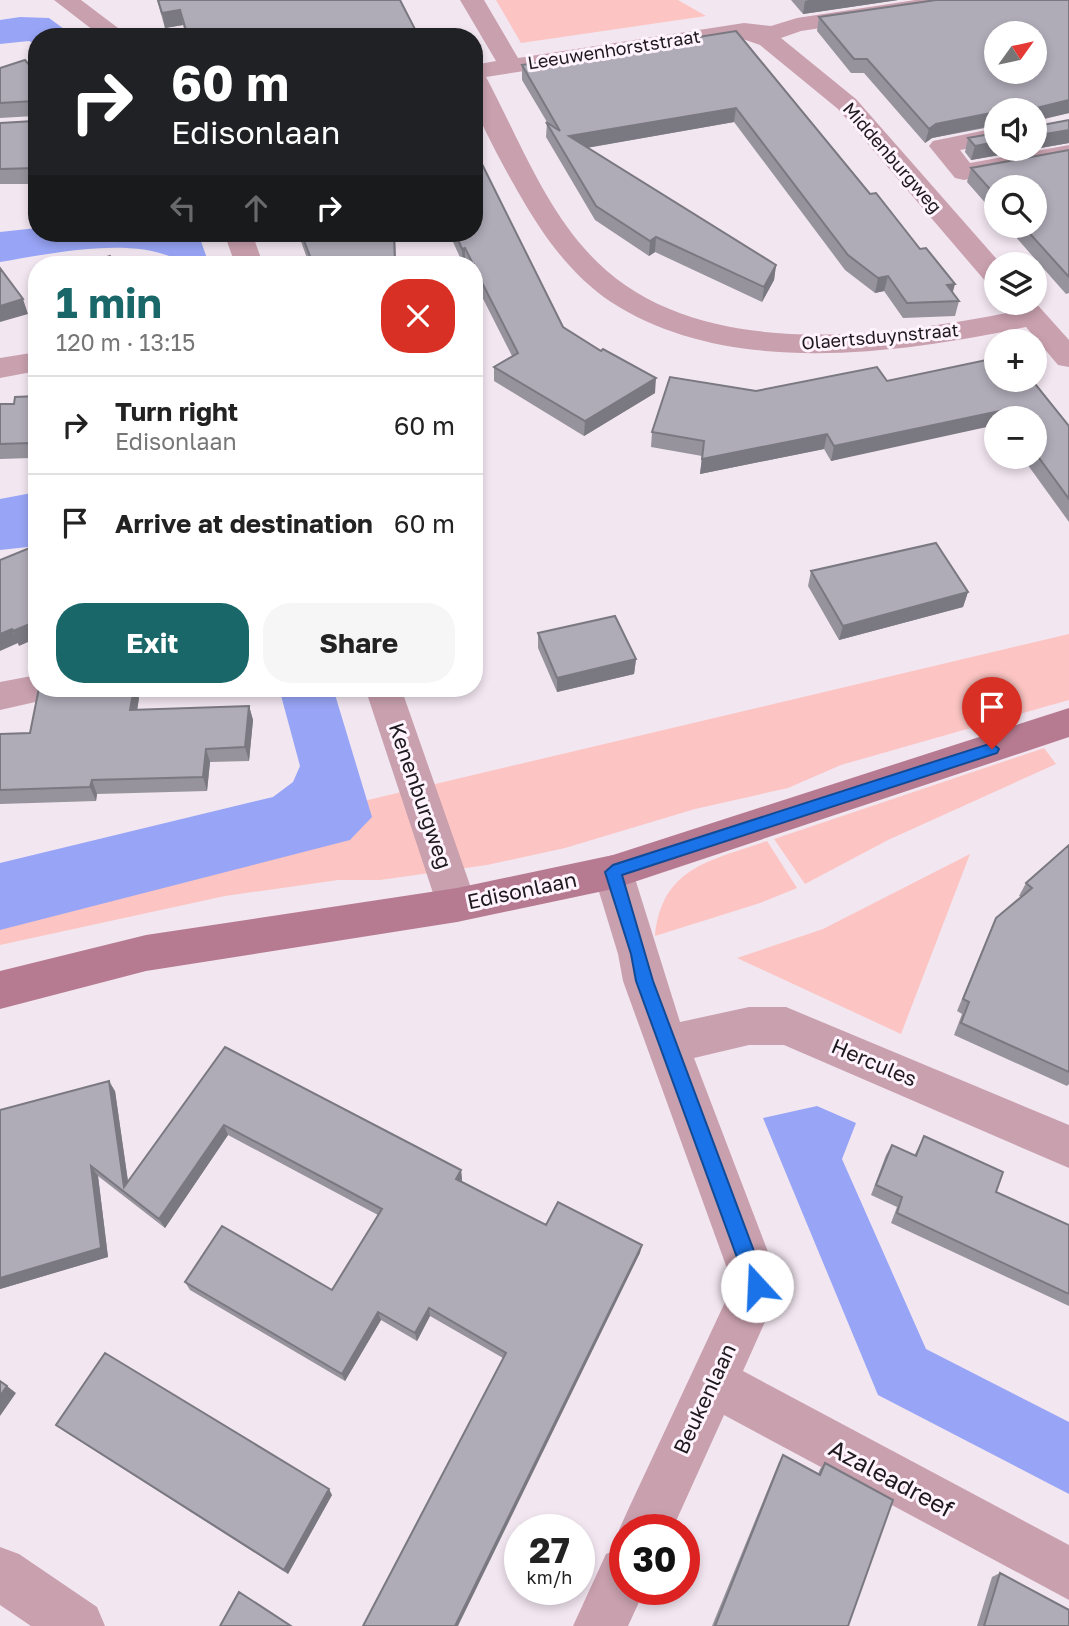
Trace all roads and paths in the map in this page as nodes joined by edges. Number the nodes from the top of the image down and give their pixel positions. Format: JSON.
{"nodes":[{"id":1,"x":66,"y":0,"type":"edge"},
{"id":2,"x":472,"y":0,"type":"edge"},
{"id":3,"x":961,"y":0,"type":"edge"},
{"id":4,"x":105,"y":28,"type":"edge"},
{"id":5,"x":744,"y":30,"type":"junction"},
{"id":6,"x":510,"y":67,"type":"junction"},
{"id":7,"x":483,"y":71,"type":"edge"},
{"id":8,"x":483,"y":95,"type":"edge"},
{"id":9,"x":984,"y":138,"type":"edge"},
{"id":10,"x":1069,"y":153,"type":"edge"},
{"id":11,"x":952,"y":159,"type":"junction"},
{"id":12,"x":902,"y":168,"type":"junction"},
{"id":13,"x":984,"y":262,"type":"edge"},
{"id":14,"x":1014,"y":315,"type":"edge"},
{"id":15,"x":1031,"y":315,"type":"edge"},
{"id":16,"x":1065,"y":347,"type":"edge"},
{"id":17,"x":28,"y":363,"type":"edge"},
{"id":18,"x":0,"y":368,"type":"edge"},
{"id":19,"x":28,"y":690,"type":"edge"},
{"id":20,"x":0,"y":696,"type":"edge"},
{"id":21,"x":386,"y":697,"type":"edge"},
{"id":22,"x":1069,"y":722,"type":"edge"},
{"id":23,"x":613,"y":872,"type":"junction"},
{"id":24,"x":457,"y":905,"type":"junction"},
{"id":25,"x":0,"y":990,"type":"edge"},
{"id":26,"x":670,"y":1044,"type":"junction"},
{"id":27,"x":1069,"y":1147,"type":"edge"},
{"id":28,"x":713,"y":1382,"type":"junction"},
{"id":29,"x":652,"y":1514,"type":"edge"},
{"id":30,"x":0,"y":1573,"type":"edge"},
{"id":31,"x":1069,"y":1574,"type":"edge"},
{"id":32,"x":610,"y":1605,"type":"edge"},
{"id":33,"x":78,"y":1626,"type":"edge"},
{"id":34,"x":600,"y":1626,"type":"edge"}],
"edges":[{"from":1,"to":4,"type":"street"},
{"from":2,"to":6,"type":"street"},
{"from":3,"to":5,"type":"street","name":"Leeuwenhorststraat"},
{"from":5,"to":6,"type":"street","name":"Leeuwenhorststraat"},
{"from":5,"to":12,"type":"street","name":"Middenburgweg"},
{"from":6,"to":7,"type":"street","name":"Leeuwenhorststraat"},
{"from":8,"to":14,"type":"street","name":"Olaertsduynstraat"},
{"from":9,"to":11,"type":"street"},
{"from":10,"to":11,"type":"street"},
{"from":11,"to":12,"type":"street"},
{"from":12,"to":13,"type":"street","name":"Middenburgweg"},
{"from":15,"to":16,"type":"street"},
{"from":17,"to":18,"type":"street"},
{"from":19,"to":20,"type":"street"},
{"from":21,"to":24,"type":"street","name":"Kenenburgweg"},
{"from":22,"to":23,"type":"street","name":"Edisonlaan"},
{"from":23,"to":24,"type":"street","name":"Edisonlaan"},
{"from":23,"to":26,"type":"street","name":"Beukenlaan"},
{"from":24,"to":25,"type":"street","name":"Edisonlaan"},
{"from":26,"to":27,"type":"street","name":"Hercules"},
{"from":26,"to":28,"type":"street","name":"Beukenlaan"},
{"from":28,"to":29,"type":"street","name":"Beukenlaan"},
{"from":28,"to":31,"type":"street","name":"Azaleadreef"},
{"from":30,"to":33,"type":"street"},
{"from":32,"to":34,"type":"street"}]}
